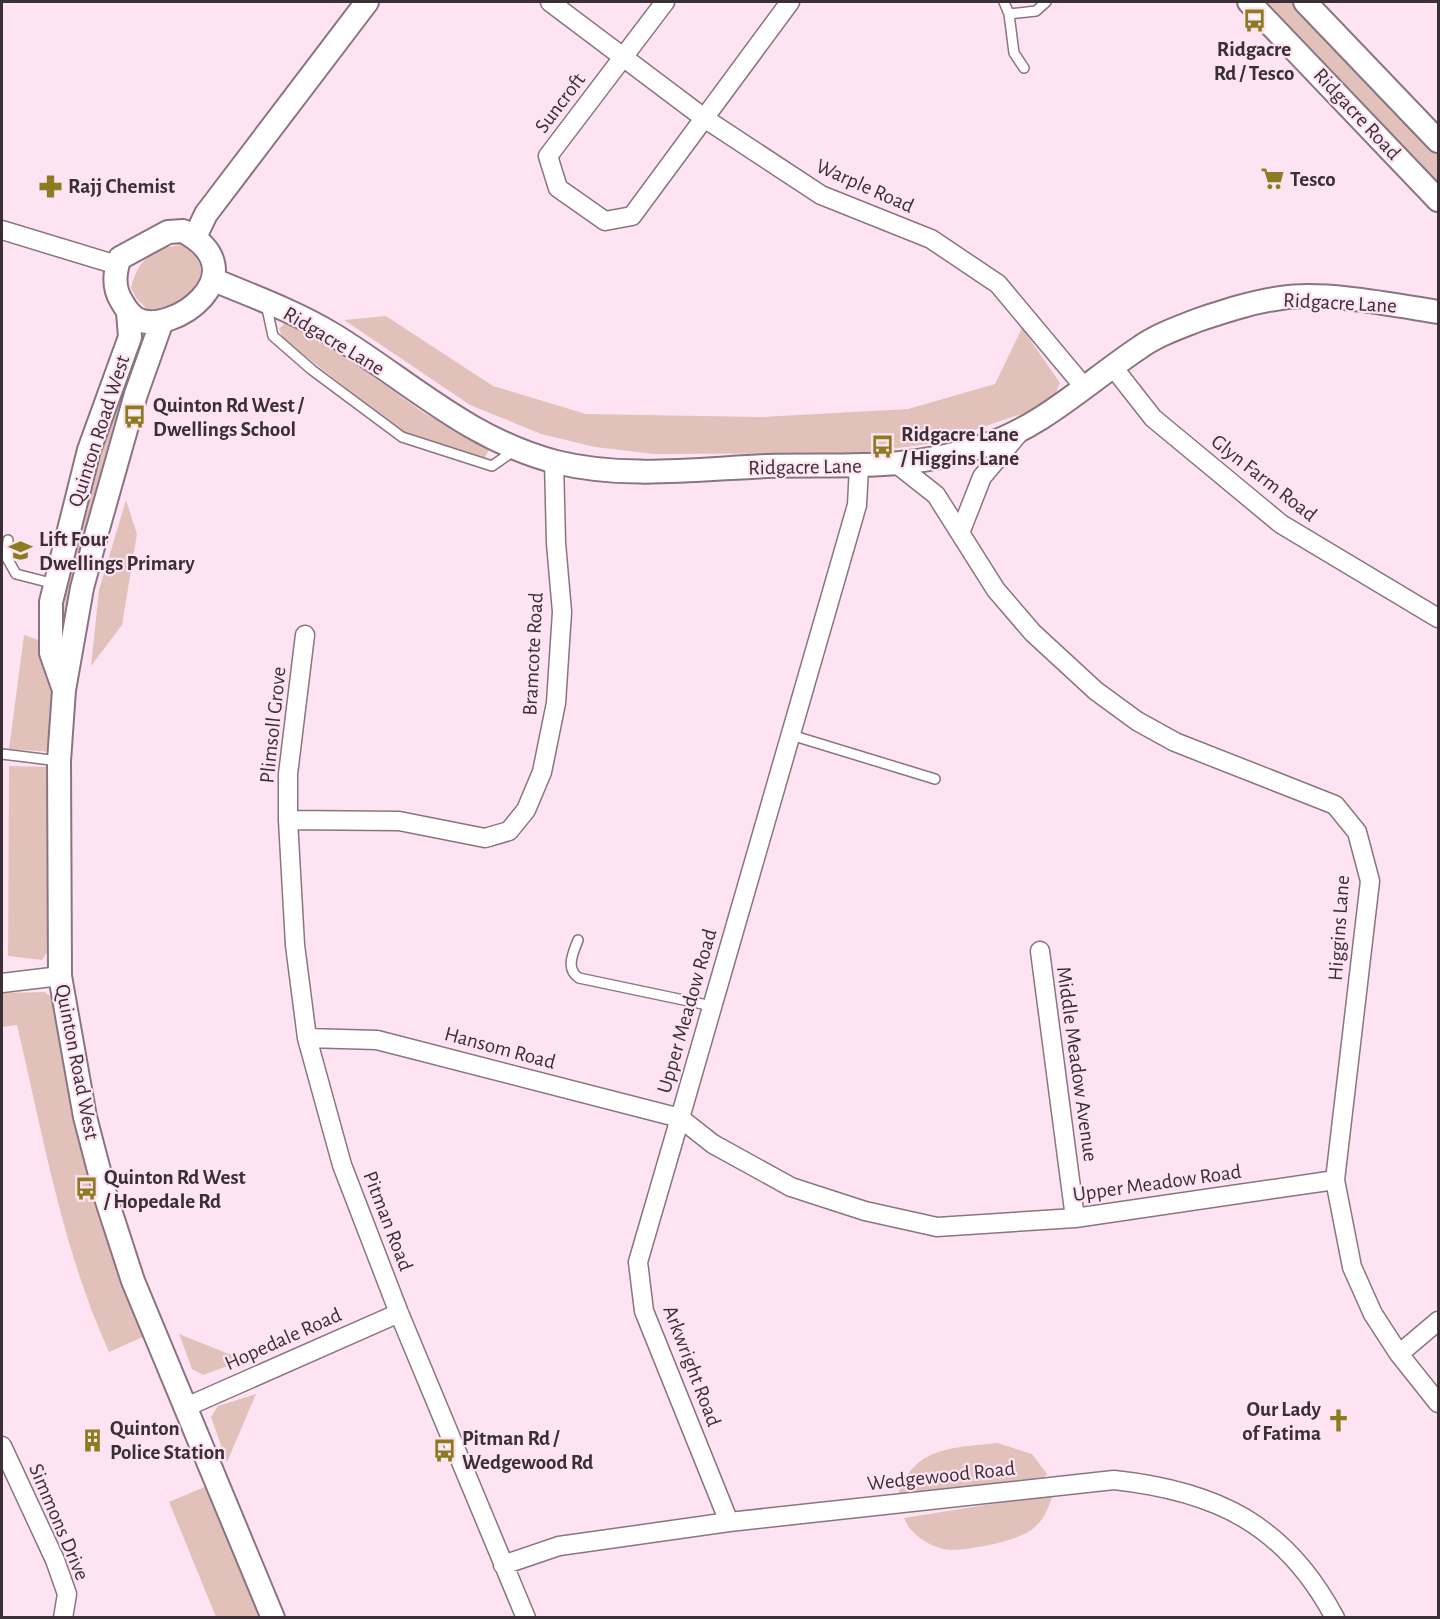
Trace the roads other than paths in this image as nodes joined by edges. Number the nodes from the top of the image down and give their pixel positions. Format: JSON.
{"nodes":[{"id":1,"x":367,"y":2,"type":"edge"},
{"id":2,"x":550,"y":2,"type":"edge"},
{"id":3,"x":665,"y":2,"type":"edge"},
{"id":4,"x":790,"y":2,"type":"edge"},
{"id":5,"x":1004,"y":2,"type":"edge"},
{"id":6,"x":1046,"y":2,"type":"edge"},
{"id":7,"x":1249,"y":2,"type":"edge"},
{"id":8,"x":1305,"y":2,"type":"edge"},
{"id":9,"x":1009,"y":14,"type":"junction"},
{"id":10,"x":622,"y":57,"type":"junction"},
{"id":11,"x":1024,"y":68,"type":"dead end"},
{"id":12,"x":704,"y":118,"type":"junction"},
{"id":13,"x":1438,"y":141,"type":"edge"},
{"id":14,"x":1438,"y":201,"type":"edge"},
{"id":15,"x":2,"y":230,"type":"edge"},
{"id":16,"x":195,"y":237,"type":"junction"},
{"id":17,"x":117,"y":265,"type":"junction"},
{"id":18,"x":214,"y":280,"type":"junction"},
{"id":19,"x":265,"y":301,"type":"junction"},
{"id":20,"x":128,"y":312,"type":"junction"},
{"id":21,"x":1438,"y":312,"type":"edge"},
{"id":22,"x":162,"y":321,"type":"junction"},
{"id":23,"x":1113,"y":367,"type":"junction"},
{"id":24,"x":1085,"y":388,"type":"junction"},
{"id":25,"x":1023,"y":429,"type":"junction"},
{"id":26,"x":517,"y":449,"type":"junction"},
{"id":27,"x":554,"y":461,"type":"junction"},
{"id":28,"x":898,"y":465,"type":"junction"},
{"id":29,"x":859,"y":467,"type":"junction"},
{"id":30,"x":960,"y":533,"type":"junction"},
{"id":31,"x":8,"y":540,"type":"dead end"},
{"id":32,"x":56,"y":584,"type":"junction"},
{"id":33,"x":1438,"y":618,"type":"edge"},
{"id":34,"x":305,"y":635,"type":"dead end"},
{"id":35,"x":64,"y":690,"type":"junction"},
{"id":36,"x":791,"y":735,"type":"junction"},
{"id":37,"x":2,"y":754,"type":"edge"},
{"id":38,"x":59,"y":761,"type":"junction"},
{"id":39,"x":935,"y":778,"type":"dead end"},
{"id":40,"x":288,"y":820,"type":"junction"},
{"id":41,"x":578,"y":940,"type":"dead end"},
{"id":42,"x":1040,"y":951,"type":"dead end"},
{"id":43,"x":60,"y":976,"type":"junction"},
{"id":44,"x":2,"y":983,"type":"edge"},
{"id":45,"x":712,"y":1006,"type":"junction"},
{"id":46,"x":307,"y":1038,"type":"junction"},
{"id":47,"x":680,"y":1118,"type":"junction"},
{"id":48,"x":1335,"y":1180,"type":"junction"},
{"id":49,"x":1075,"y":1218,"type":"junction"},
{"id":50,"x":399,"y":1313,"type":"junction"},
{"id":51,"x":1438,"y":1321,"type":"edge"},
{"id":52,"x":1398,"y":1354,"type":"junction"},
{"id":53,"x":1438,"y":1403,"type":"edge"},
{"id":54,"x":186,"y":1407,"type":"junction"},
{"id":55,"x":2,"y":1446,"type":"edge"},
{"id":56,"x":729,"y":1522,"type":"junction"},
{"id":57,"x":503,"y":1564,"type":"junction"},
{"id":58,"x":63,"y":1617,"type":"edge"},
{"id":59,"x":273,"y":1617,"type":"edge"},
{"id":60,"x":526,"y":1617,"type":"edge"},
{"id":61,"x":1335,"y":1617,"type":"edge"}],
"edges":[{"from":1,"to":16,"type":"street"},
{"from":2,"to":10,"type":"street","name":"Warple Road"},
{"from":3,"to":10,"type":"street"},
{"from":4,"to":12,"type":"street"},
{"from":5,"to":9,"type":"lane"},
{"from":6,"to":9,"type":"lane"},
{"from":7,"to":14,"type":"street","name":"Ridgacre Road"},
{"from":8,"to":13,"type":"street","name":"Ridgacre Road"},
{"from":9,"to":11,"type":"lane"},
{"from":10,"to":12,"type":"street","name":"Warple Road"},
{"from":10,"to":12,"type":"street","name":"Suncroft"},
{"from":12,"to":24,"type":"street","name":"Warple Road"},
{"from":15,"to":17,"type":"street"},
{"from":16,"to":17,"type":"street"},
{"from":16,"to":18,"type":"street"},
{"from":17,"to":20,"type":"street"},
{"from":18,"to":19,"type":"street","name":"Ridgacre Lane"},
{"from":18,"to":22,"type":"street"},
{"from":19,"to":26,"type":"street","name":"Ridgacre Lane"},
{"from":19,"to":26,"type":"lane"},
{"from":20,"to":22,"type":"street"},
{"from":20,"to":32,"type":"street","name":"Quinton Road West"},
{"from":21,"to":23,"type":"street","name":"Ridgacre Lane"},
{"from":22,"to":35,"type":"street","name":"Quinton Road West"},
{"from":23,"to":24,"type":"street","name":"Ridgacre Lane"},
{"from":23,"to":33,"type":"street","name":"Glyn Farm Road"},
{"from":24,"to":25,"type":"street","name":"Ridgacre Lane"},
{"from":25,"to":28,"type":"street","name":"Ridgacre Lane"},
{"from":25,"to":30,"type":"street"},
{"from":26,"to":27,"type":"street","name":"Ridgacre Lane"},
{"from":27,"to":29,"type":"street","name":"Ridgacre Lane"},
{"from":27,"to":40,"type":"street","name":"Bramcote Road"},
{"from":28,"to":29,"type":"street","name":"Ridgacre Lane"},
{"from":28,"to":30,"type":"street","name":"Higgins Lane"},
{"from":29,"to":36,"type":"street","name":"Upper Meadow Road"},
{"from":30,"to":48,"type":"street","name":"Higgins Lane"},
{"from":31,"to":32,"type":"lane"},
{"from":32,"to":35,"type":"street","name":"Quinton Road West"},
{"from":34,"to":40,"type":"street","name":"Plimsoll Grove"},
{"from":35,"to":38,"type":"street","name":"Quinton Road West"},
{"from":36,"to":39,"type":"lane"},
{"from":36,"to":45,"type":"street","name":"Upper Meadow Road"},
{"from":37,"to":38,"type":"lane"},
{"from":38,"to":43,"type":"street","name":"Quinton Road West"},
{"from":40,"to":46,"type":"street","name":"Pitman Road"},
{"from":41,"to":45,"type":"lane"},
{"from":42,"to":49,"type":"street","name":"Middle Meadow Avenue"},
{"from":43,"to":44,"type":"street"},
{"from":43,"to":54,"type":"street","name":"Quinton Road West"},
{"from":45,"to":47,"type":"street","name":"Upper Meadow Road"},
{"from":46,"to":47,"type":"street","name":"Hansom Road"},
{"from":46,"to":50,"type":"street","name":"Pitman Road"},
{"from":47,"to":49,"type":"street","name":"Upper Meadow Road"},
{"from":47,"to":56,"type":"street","name":"Arkwright Road"},
{"from":48,"to":49,"type":"street","name":"Upper Meadow Road"},
{"from":48,"to":52,"type":"street","name":"Higgins Lane"},
{"from":50,"to":54,"type":"street","name":"Hopedale Road"},
{"from":50,"to":57,"type":"street","name":"Pitman Road"},
{"from":51,"to":52,"type":"street"},
{"from":52,"to":53,"type":"street","name":"Higgins Lane"},
{"from":54,"to":59,"type":"street","name":"Quinton Road West"},
{"from":55,"to":58,"type":"street","name":"Simmons Drive"},
{"from":56,"to":57,"type":"street","name":"Wedgewood Road"},
{"from":56,"to":61,"type":"street","name":"Wedgewood Road"},
{"from":57,"to":60,"type":"street","name":"Pitman Road"}]}
